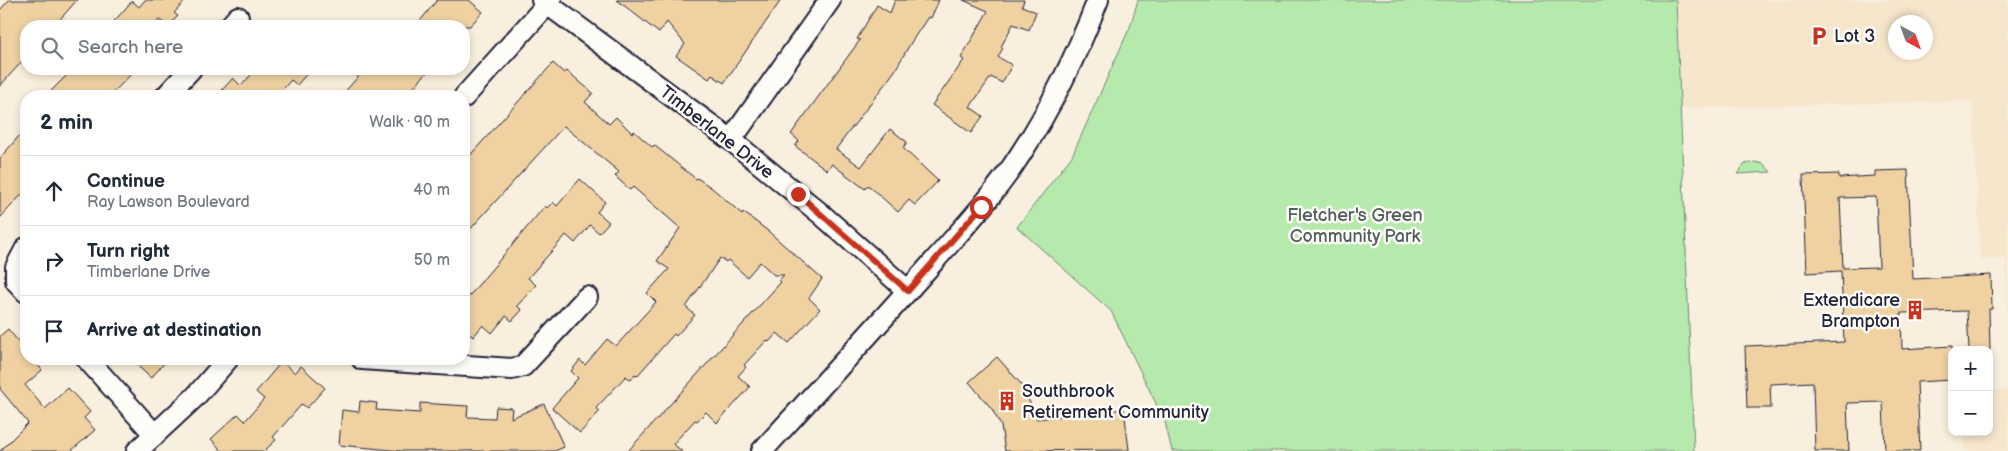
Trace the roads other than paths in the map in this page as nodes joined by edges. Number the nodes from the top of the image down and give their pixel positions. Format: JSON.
{"nodes":[{"id":1,"x":830,"y":0,"type":"edge"},
{"id":2,"x":1098,"y":0,"type":"edge"},
{"id":3,"x":547,"y":2,"type":"edge"},
{"id":4,"x":185,"y":75,"type":"edge"},
{"id":5,"x":172,"y":90,"type":"edge"},
{"id":6,"x":470,"y":90,"type":"edge"},
{"id":7,"x":731,"y":140,"type":"junction"},
{"id":8,"x":20,"y":259,"type":"edge"},
{"id":9,"x":20,"y":285,"type":"edge"},
{"id":10,"x":908,"y":291,"type":"junction"},
{"id":11,"x":587,"y":297,"type":"dead end"},
{"id":12,"x":92,"y":365,"type":"edge"},
{"id":13,"x":223,"y":365,"type":"edge"},
{"id":14,"x":452,"y":365,"type":"edge"},
{"id":15,"x":156,"y":435,"type":"junction"},
{"id":16,"x":137,"y":451,"type":"edge"},
{"id":17,"x":762,"y":451,"type":"edge"}],
"edges":[{"from":1,"to":7,"type":"street"},
{"from":2,"to":10,"type":"street"},
{"from":3,"to":6,"type":"street"},
{"from":3,"to":7,"type":"street","name":"Timberlane Drive"},
{"from":4,"to":5,"type":"street"},
{"from":7,"to":10,"type":"street","name":"Timberlane Drive"},
{"from":8,"to":9,"type":"street"},
{"from":10,"to":17,"type":"street"},
{"from":11,"to":14,"type":"street"},
{"from":12,"to":15,"type":"street"},
{"from":13,"to":15,"type":"street"},
{"from":15,"to":16,"type":"street"}]}
